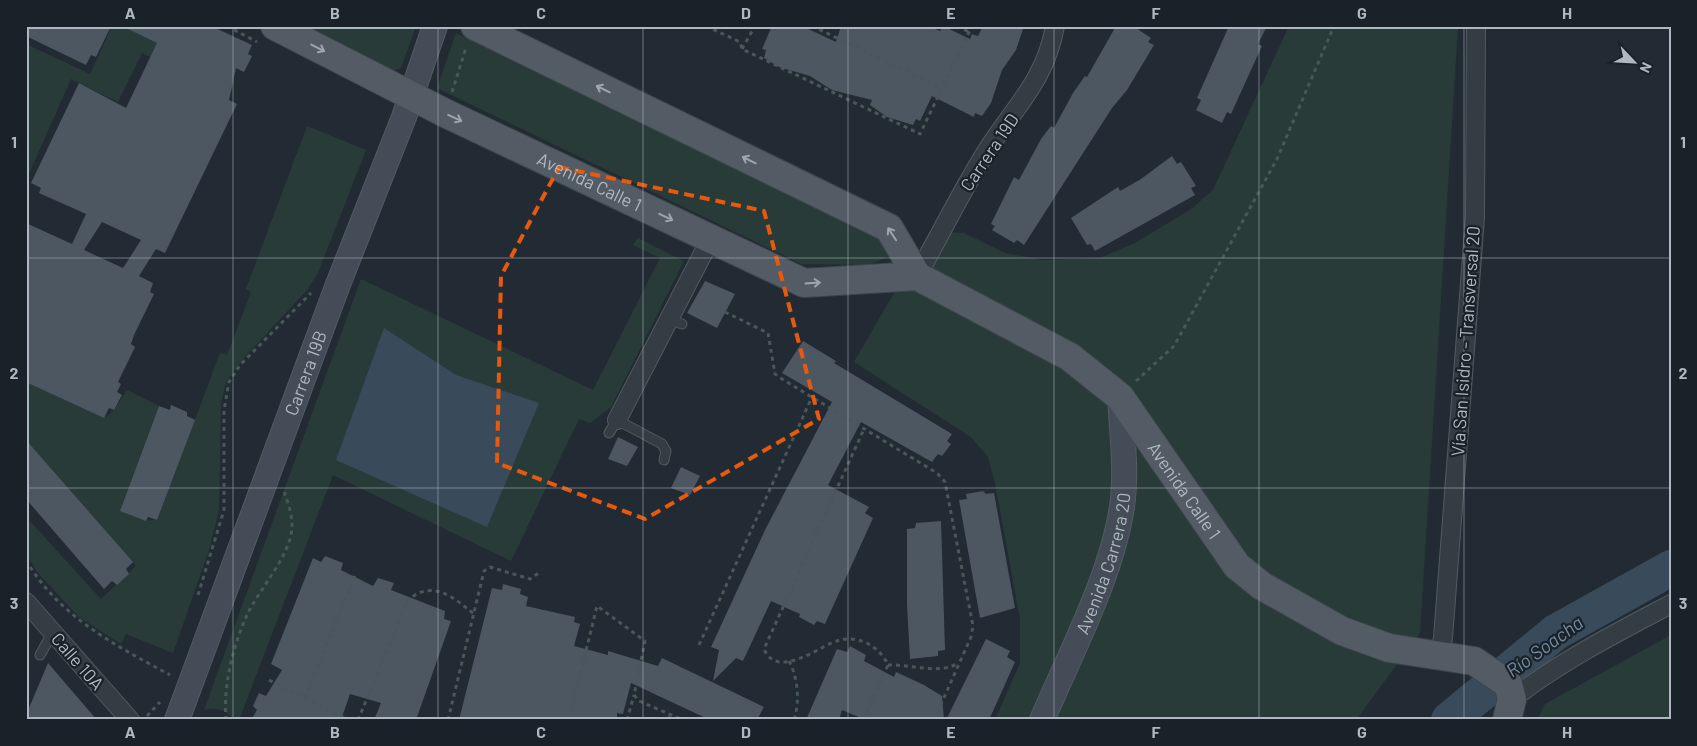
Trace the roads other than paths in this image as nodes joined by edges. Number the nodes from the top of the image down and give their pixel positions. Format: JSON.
{"nodes":[{"id":1,"x":275,"y":26,"type":"edge"},
{"id":2,"x":435,"y":26,"type":"edge"},
{"id":3,"x":1055,"y":26,"type":"edge"},
{"id":4,"x":1476,"y":26,"type":"edge"},
{"id":5,"x":471,"y":35,"type":"edge"},
{"id":6,"x":412,"y":96,"type":"junction"},
{"id":7,"x":711,"y":238,"type":"junction"},
{"id":8,"x":917,"y":276,"type":"junction"},
{"id":9,"x":1120,"y":397,"type":"junction"},
{"id":10,"x":613,"y":427,"type":"joint"},
{"id":11,"x":664,"y":460,"type":"dead end"},
{"id":12,"x":26,"y":602,"type":"edge"},
{"id":13,"x":1671,"y":604,"type":"edge"},
{"id":14,"x":53,"y":632,"type":"junction"},
{"id":15,"x":40,"y":654,"type":"dead end"},
{"id":16,"x":1439,"y":655,"type":"junction"},
{"id":17,"x":1509,"y":701,"type":"edge"},
{"id":18,"x":130,"y":720,"type":"edge"},
{"id":19,"x":178,"y":720,"type":"edge"},
{"id":20,"x":1042,"y":720,"type":"edge"}],
"edges":[{"from":1,"to":6,"type":"main road","name":"Avenida Calle 1","one_way":true},
{"from":2,"to":6,"type":"street","name":"Carrera 19B"},
{"from":3,"to":8,"type":"street","name":"Carrera 19D"},
{"from":4,"to":16,"type":"street","name":"Vía San Isidro - Transversal 20"},
{"from":8,"to":5,"type":"main road","one_way":true},
{"from":6,"to":7,"type":"main road","name":"Avenida Calle 1","one_way":true},
{"from":6,"to":19,"type":"street","name":"Carrera 19B"},
{"from":7,"to":8,"type":"main road","name":"Avenida Calle 1","one_way":true},
{"from":7,"to":10,"type":"street"},
{"from":8,"to":9,"type":"main road","name":"Avenida Calle 1"},
{"from":9,"to":16,"type":"main road","name":"Avenida Calle 1"},
{"from":9,"to":20,"type":"street","name":"Avenida Carrera 20"},
{"from":10,"to":11,"type":"lane"},
{"from":12,"to":14,"type":"street","name":"Calle 10A"},
{"from":13,"to":17,"type":"street"},
{"from":14,"to":15,"type":"lane"},
{"from":14,"to":18,"type":"street","name":"Calle 10A"},
{"from":16,"to":17,"type":"main road","name":"Avenida Calle 1"}]}
